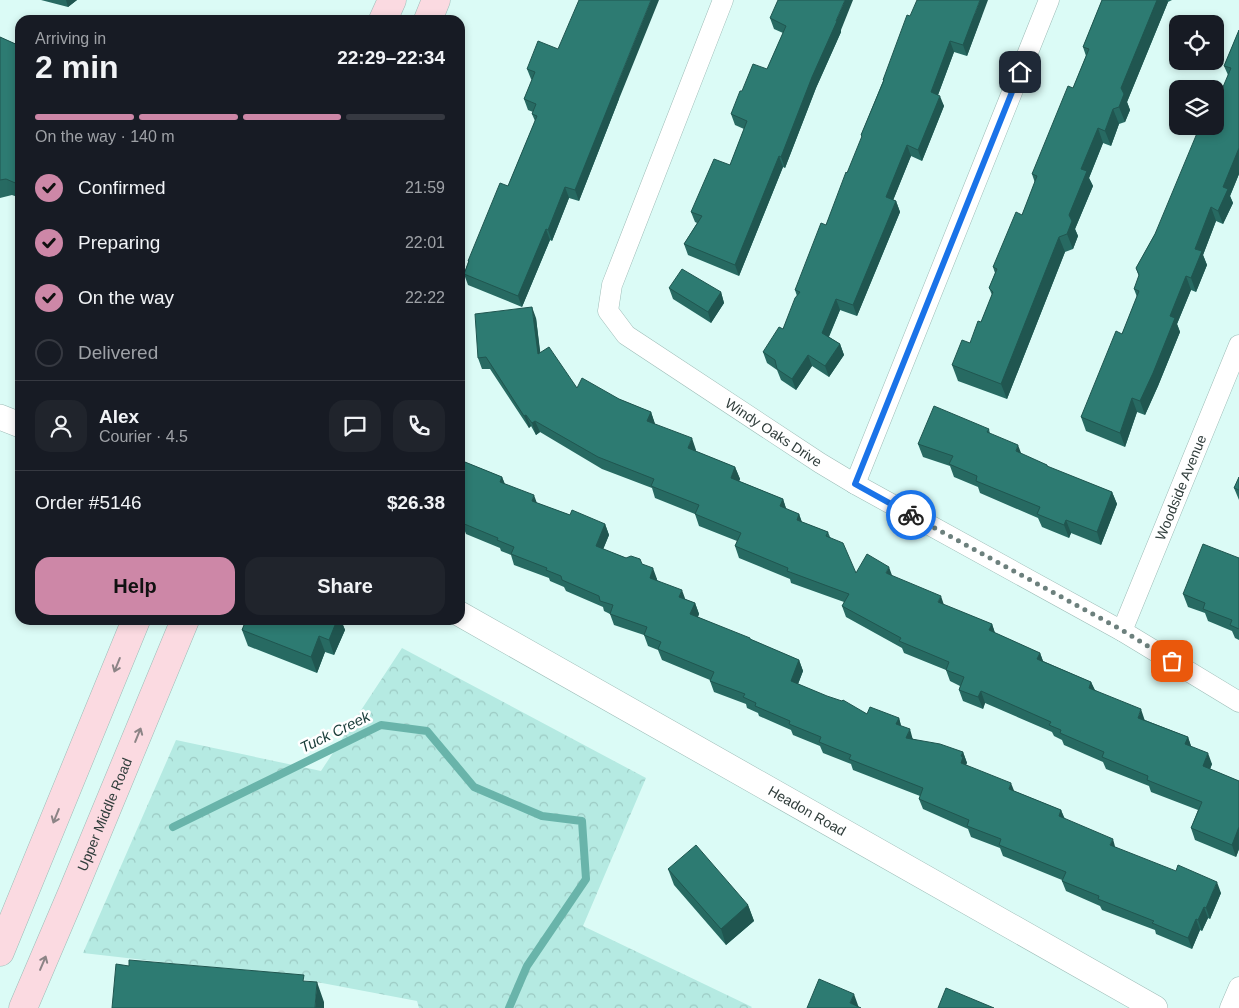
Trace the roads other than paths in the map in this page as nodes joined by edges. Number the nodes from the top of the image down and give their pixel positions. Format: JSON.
{"nodes":[{"id":1,"x":392,"y":0,"type":"edge"},
{"id":2,"x":436,"y":0,"type":"edge"},
{"id":3,"x":723,"y":0,"type":"edge"},
{"id":4,"x":1049,"y":0,"type":"edge"},
{"id":5,"x":385,"y":15,"type":"edge"},
{"id":6,"x":430,"y":15,"type":"edge"},
{"id":7,"x":1239,"y":346,"type":"edge"},
{"id":8,"x":0,"y":417,"type":"edge"},
{"id":9,"x":15,"y":423,"type":"edge"},
{"id":10,"x":855,"y":484,"type":"junction"},
{"id":11,"x":465,"y":617,"type":"edge"},
{"id":12,"x":134,"y":625,"type":"edge"},
{"id":13,"x":183,"y":625,"type":"edge"},
{"id":14,"x":1122,"y":630,"type":"junction"},
{"id":15,"x":1239,"y":702,"type":"edge"},
{"id":16,"x":0,"y":952,"type":"edge"},
{"id":17,"x":1239,"y":987,"type":"edge"},
{"id":18,"x":23,"y":1008,"type":"edge"},
{"id":19,"x":1155,"y":1008,"type":"edge"},
{"id":20,"x":1230,"y":1008,"type":"edge"}],
"edges":[{"from":1,"to":5,"type":"main road"},
{"from":2,"to":6,"type":"main road"},
{"from":3,"to":10,"type":"street","name":"Windy Oaks Drive"},
{"from":4,"to":10,"type":"street"},
{"from":7,"to":14,"type":"street","name":"Woodside Avenue"},
{"from":8,"to":9,"type":"street"},
{"from":10,"to":14,"type":"street","name":"Windy Oaks Drive"},
{"from":11,"to":19,"type":"street","name":"Headon Road"},
{"from":12,"to":16,"type":"main road","one_way":true},
{"from":18,"to":13,"type":"main road","name":"Upper Middle Road","one_way":true},
{"from":14,"to":15,"type":"street","name":"Windy Oaks Drive"},
{"from":17,"to":20,"type":"street"}]}
